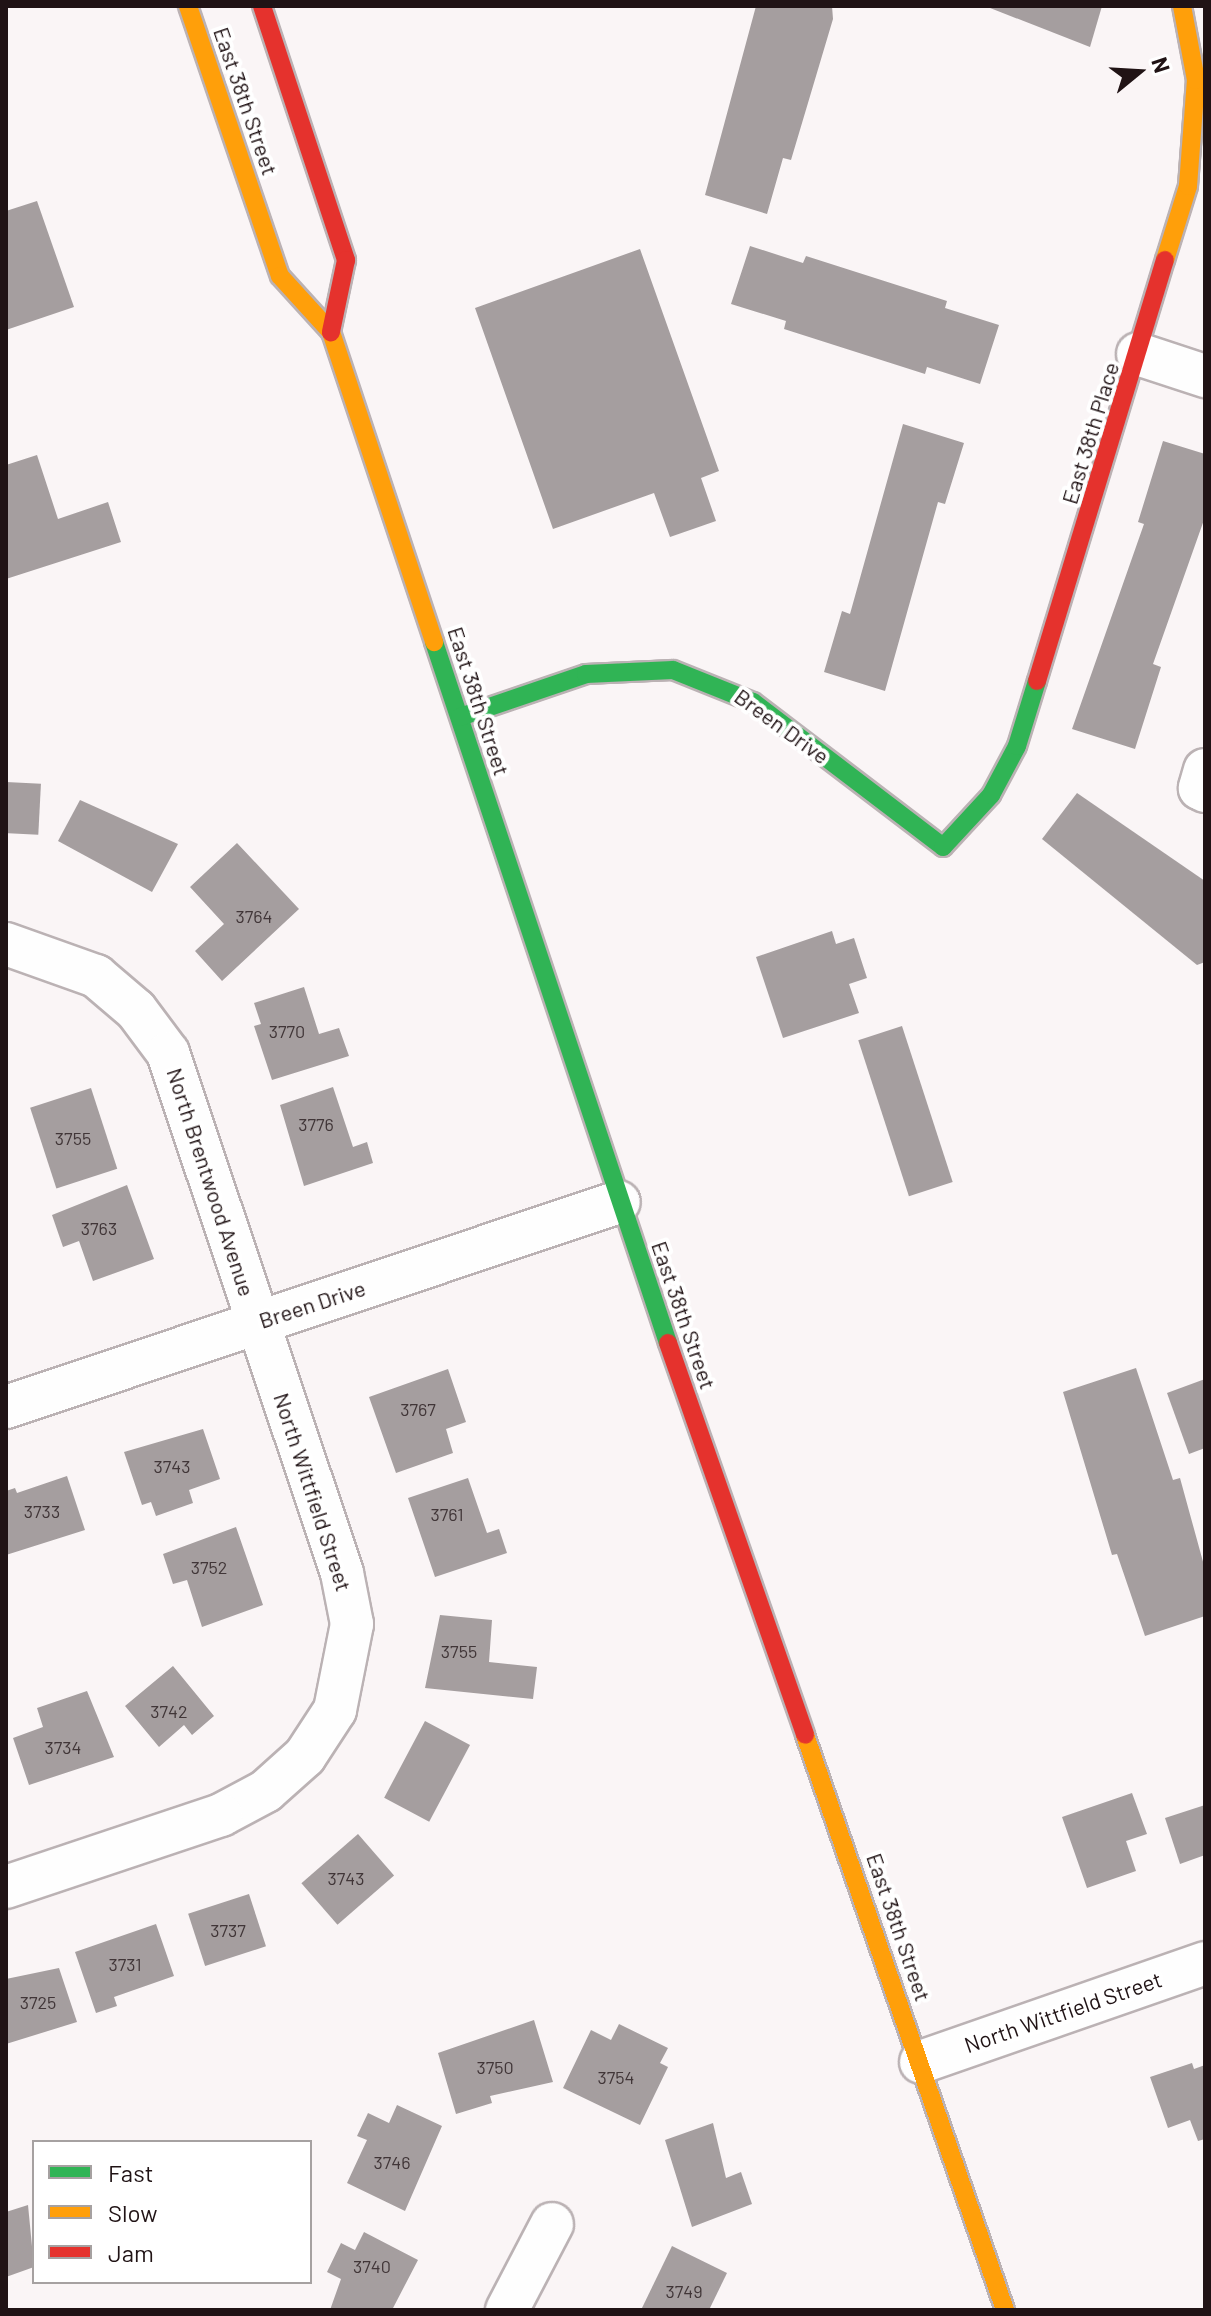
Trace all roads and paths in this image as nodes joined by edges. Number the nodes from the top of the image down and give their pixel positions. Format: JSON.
{"nodes":[{"id":1,"x":188,"y":6,"type":"edge"},
{"id":2,"x":262,"y":6,"type":"edge"},
{"id":3,"x":1182,"y":6,"type":"edge"},
{"id":4,"x":331,"y":332,"type":"junction"},
{"id":5,"x":1138,"y":354,"type":"junction"},
{"id":6,"x":1205,"y":376,"type":"edge"},
{"id":7,"x":460,"y":717,"type":"junction"},
{"id":8,"x":1205,"y":770,"type":"edge"},
{"id":9,"x":1205,"y":791,"type":"edge"},
{"id":10,"x":943,"y":847,"type":"joint"},
{"id":11,"x":6,"y":944,"type":"edge"},
{"id":12,"x":619,"y":1202,"type":"junction"},
{"id":13,"x":257,"y":1322,"type":"junction"},
{"id":14,"x":6,"y":1407,"type":"edge"},
{"id":15,"x":6,"y":1887,"type":"edge"},
{"id":16,"x":1205,"y":1963,"type":"edge"},
{"id":17,"x":921,"y":2062,"type":"junction"},
{"id":18,"x":552,"y":2224,"type":"dead end"},
{"id":19,"x":507,"y":2310,"type":"edge"},
{"id":20,"x":1005,"y":2310,"type":"edge"}],
"edges":[{"from":1,"to":4,"type":"main road","name":"East 38th Street"},
{"from":2,"to":4,"type":"main road","name":"East 38th Street"},
{"from":3,"to":5,"type":"main road","name":"East 38th Place"},
{"from":4,"to":7,"type":"main road","name":"East 38th Street"},
{"from":5,"to":6,"type":"street"},
{"from":5,"to":10,"type":"main road","name":"East 38th Place"},
{"from":7,"to":10,"type":"main road","name":"Breen Drive"},
{"from":7,"to":12,"type":"main road","name":"East 38th Street"},
{"from":8,"to":9,"type":"street"},
{"from":11,"to":13,"type":"street","name":"North Brentwood Avenue"},
{"from":12,"to":13,"type":"street","name":"Breen Drive"},
{"from":12,"to":17,"type":"main road","name":"East 38th Street"},
{"from":13,"to":14,"type":"street","name":"Breen Drive"},
{"from":13,"to":15,"type":"street","name":"North Wittfield Street"},
{"from":16,"to":17,"type":"street","name":"North Wittfield Street"},
{"from":17,"to":20,"type":"main road","name":"East 38th Street"},
{"from":18,"to":19,"type":"street"}]}
